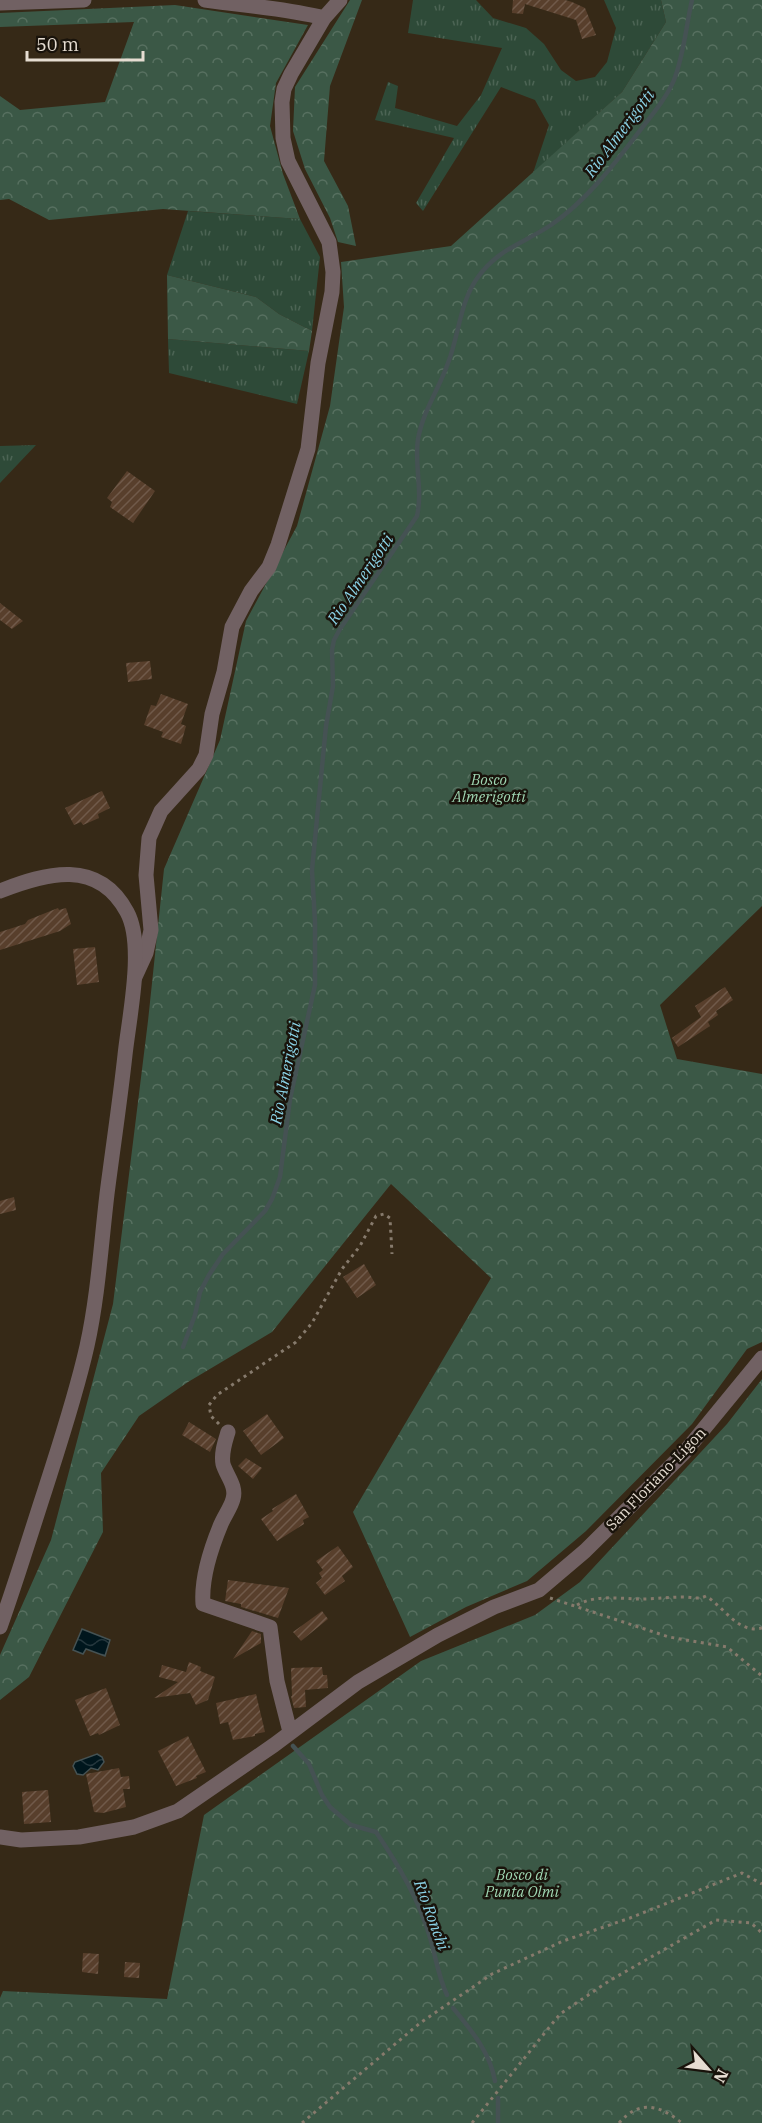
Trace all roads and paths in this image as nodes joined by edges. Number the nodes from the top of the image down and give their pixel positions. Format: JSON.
{"nodes":[{"id":1,"x":84,"y":0,"type":"edge"},
{"id":2,"x":205,"y":0,"type":"edge"},
{"id":3,"x":340,"y":0,"type":"edge"},
{"id":4,"x":0,"y":3,"type":"edge"},
{"id":5,"x":324,"y":18,"type":"junction"},
{"id":6,"x":0,"y":891,"type":"edge"},
{"id":7,"x":133,"y":983,"type":"junction"},
{"id":8,"x":392,"y":1254,"type":"dead end"},
{"id":9,"x":762,"y":1358,"type":"edge"},
{"id":10,"x":228,"y":1432,"type":"joint"},
{"id":11,"x":539,"y":1590,"type":"junction"},
{"id":12,"x":576,"y":1606,"type":"junction"},
{"id":13,"x":0,"y":1627,"type":"edge"},
{"id":14,"x":762,"y":1628,"type":"edge"},
{"id":15,"x":762,"y":1676,"type":"edge"},
{"id":16,"x":290,"y":1732,"type":"junction"},
{"id":17,"x":0,"y":1837,"type":"edge"},
{"id":18,"x":762,"y":1884,"type":"edge"},
{"id":19,"x":762,"y":1932,"type":"edge"},
{"id":20,"x":302,"y":2123,"type":"edge"},
{"id":21,"x":471,"y":2123,"type":"edge"},
{"id":22,"x":619,"y":2123,"type":"edge"},
{"id":23,"x":682,"y":2123,"type":"edge"}],
"edges":[{"from":1,"to":4,"type":"street"},
{"from":2,"to":5,"type":"street"},
{"from":3,"to":5,"type":"street"},
{"from":5,"to":7,"type":"street"},
{"from":6,"to":7,"type":"street"},
{"from":7,"to":13,"type":"street"},
{"from":8,"to":10,"type":"path"},
{"from":9,"to":11,"type":"street","name":"San Floriano-Ligon"},
{"from":10,"to":16,"type":"street"},
{"from":11,"to":12,"type":"path"},
{"from":11,"to":16,"type":"street","name":"San Floriano-Ligon"},
{"from":12,"to":14,"type":"path"},
{"from":12,"to":15,"type":"path"},
{"from":16,"to":17,"type":"street","name":"San Floriano-Ligon"},
{"from":18,"to":20,"type":"path"},
{"from":19,"to":21,"type":"path"},
{"from":22,"to":23,"type":"path"}]}
